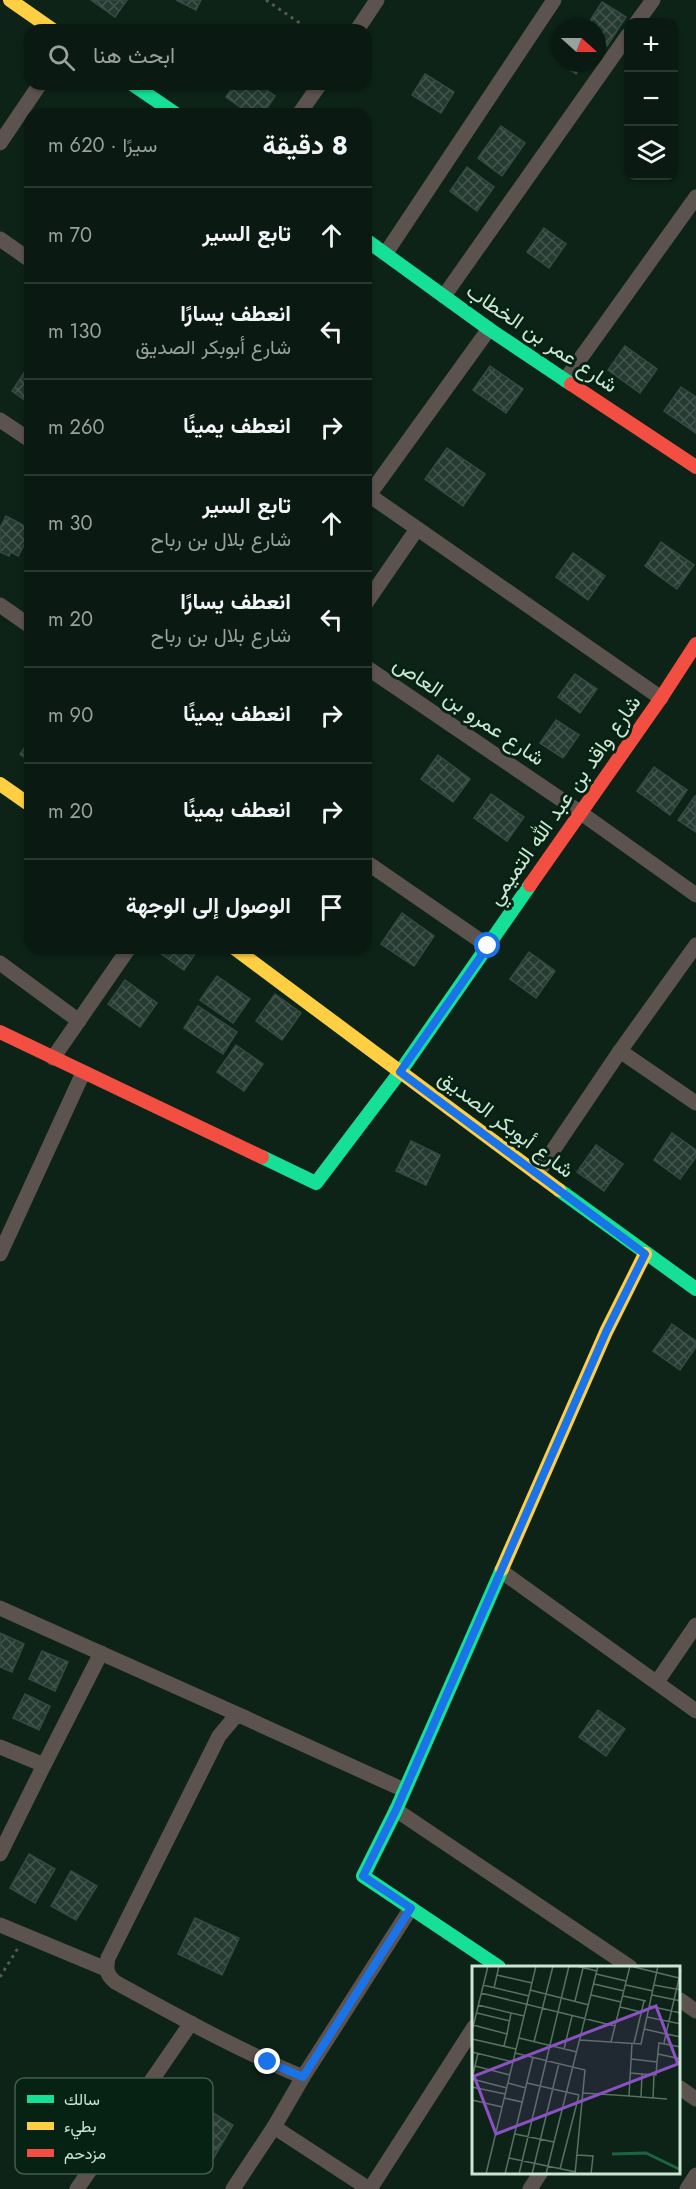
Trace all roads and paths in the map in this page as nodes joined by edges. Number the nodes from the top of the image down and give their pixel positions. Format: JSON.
{"nodes":[{"id":1,"x":10,"y":0,"type":"edge"},
{"id":2,"x":266,"y":0,"type":"edge"},
{"id":3,"x":377,"y":0,"type":"edge"},
{"id":4,"x":554,"y":0,"type":"edge"},
{"id":5,"x":653,"y":0,"type":"edge"},
{"id":6,"x":640,"y":18,"type":"edge"},
{"id":7,"x":44,"y":24,"type":"edge"},
{"id":8,"x":301,"y":24,"type":"edge"},
{"id":9,"x":361,"y":24,"type":"edge"},
{"id":10,"x":624,"y":41,"type":"edge"},
{"id":11,"x":36,"y":90,"type":"edge"},
{"id":12,"x":141,"y":90,"type":"edge"},
{"id":13,"x":316,"y":90,"type":"edge"},
{"id":14,"x":167,"y":108,"type":"edge"},
{"id":15,"x":303,"y":108,"type":"edge"},
{"id":16,"x":0,"y":143,"type":"edge"},
{"id":17,"x":696,"y":197,"type":"edge"},
{"id":18,"x":0,"y":239,"type":"edge"},
{"id":19,"x":372,"y":244,"type":"edge"},
{"id":20,"x":386,"y":253,"type":"junction"},
{"id":21,"x":24,"y":256,"type":"edge"},
{"id":22,"x":444,"y":296,"type":"junction"},
{"id":23,"x":489,"y":329,"type":"junction"},
{"id":24,"x":565,"y":380,"type":"junction"},
{"id":25,"x":0,"y":420,"type":"edge"},
{"id":26,"x":24,"y":436,"type":"edge"},
{"id":27,"x":694,"y":461,"type":"edge"},
{"id":28,"x":372,"y":489,"type":"edge"},
{"id":29,"x":372,"y":497,"type":"edge"},
{"id":30,"x":417,"y":529,"type":"junction"},
{"id":31,"x":372,"y":594,"type":"edge"},
{"id":32,"x":0,"y":605,"type":"edge"},
{"id":33,"x":24,"y":622,"type":"edge"},
{"id":34,"x":696,"y":644,"type":"edge"},
{"id":35,"x":372,"y":671,"type":"edge"},
{"id":36,"x":661,"y":698,"type":"junction"},
{"id":37,"x":0,"y":784,"type":"edge"},
{"id":38,"x":24,"y":801,"type":"edge"},
{"id":39,"x":581,"y":813,"type":"junction"},
{"id":40,"x":372,"y":866,"type":"edge"},
{"id":41,"x":696,"y":895,"type":"edge"},
{"id":42,"x":696,"y":945,"type":"edge"},
{"id":43,"x":488,"y":946,"type":"junction"},
{"id":44,"x":125,"y":954,"type":"edge"},
{"id":45,"x":242,"y":954,"type":"edge"},
{"id":46,"x":0,"y":963,"type":"edge"},
{"id":47,"x":79,"y":1021,"type":"junction"},
{"id":48,"x":0,"y":1032,"type":"edge"},
{"id":49,"x":620,"y":1052,"type":"junction"},
{"id":50,"x":53,"y":1058,"type":"junction"},
{"id":51,"x":400,"y":1072,"type":"junction"},
{"id":52,"x":83,"y":1073,"type":"junction"},
{"id":53,"x":696,"y":1103,"type":"edge"},
{"id":54,"x":537,"y":1174,"type":"junction"},
{"id":55,"x":0,"y":1254,"type":"edge"},
{"id":56,"x":645,"y":1254,"type":"junction"},
{"id":57,"x":696,"y":1289,"type":"edge"},
{"id":58,"x":501,"y":1571,"type":"junction"},
{"id":59,"x":0,"y":1608,"type":"edge"},
{"id":60,"x":696,"y":1625,"type":"edge"},
{"id":61,"x":101,"y":1653,"type":"junction"},
{"id":62,"x":657,"y":1682,"type":"junction"},
{"id":63,"x":696,"y":1711,"type":"edge"},
{"id":64,"x":0,"y":1746,"type":"edge"},
{"id":65,"x":44,"y":1765,"type":"junction"},
{"id":66,"x":399,"y":1788,"type":"junction"},
{"id":67,"x":396,"y":1810,"type":"junction"},
{"id":68,"x":0,"y":1854,"type":"edge"},
{"id":69,"x":411,"y":1908,"type":"junction"},
{"id":70,"x":0,"y":1925,"type":"edge"},
{"id":71,"x":26,"y":1936,"type":"junction"},
{"id":72,"x":498,"y":1966,"type":"edge"},
{"id":73,"x":629,"y":1966,"type":"edge"},
{"id":74,"x":106,"y":1969,"type":"junction"},
{"id":75,"x":0,"y":1977,"type":"edge"},
{"id":76,"x":681,"y":2001,"type":"edge"},
{"id":77,"x":696,"y":2010,"type":"edge"},
{"id":78,"x":190,"y":2023,"type":"junction"},
{"id":79,"x":472,"y":2030,"type":"edge"},
{"id":80,"x":303,"y":2077,"type":"junction"},
{"id":81,"x":153,"y":2078,"type":"edge"},
{"id":82,"x":681,"y":2089,"type":"edge"},
{"id":83,"x":696,"y":2099,"type":"edge"},
{"id":84,"x":274,"y":2127,"type":"junction"},
{"id":85,"x":87,"y":2174,"type":"edge"},
{"id":86,"x":540,"y":2174,"type":"edge"},
{"id":87,"x":696,"y":2175,"type":"edge"},
{"id":88,"x":77,"y":2189,"type":"edge"},
{"id":89,"x":233,"y":2189,"type":"edge"},
{"id":90,"x":370,"y":2189,"type":"edge"},
{"id":91,"x":530,"y":2189,"type":"edge"},
{"id":92,"x":687,"y":2189,"type":"edge"}],
"edges":[{"from":1,"to":7,"type":"street"},
{"from":2,"to":8,"type":"path"},
{"from":3,"to":9,"type":"street"},
{"from":4,"to":20,"type":"street"},
{"from":5,"to":6,"type":"street"},
{"from":10,"to":22,"type":"street"},
{"from":11,"to":16,"type":"street"},
{"from":12,"to":14,"type":"street"},
{"from":13,"to":15,"type":"street"},
{"from":17,"to":24,"type":"street"},
{"from":18,"to":21,"type":"street"},
{"from":19,"to":20,"type":"street","name":"شارع عمر بن الخطاب"},
{"from":20,"to":22,"type":"street","name":"شارع عمر بن الخطاب"},
{"from":22,"to":23,"type":"street","name":"شارع عمر بن الخطاب"},
{"from":23,"to":24,"type":"street","name":"شارع عمر بن الخطاب"},
{"from":23,"to":28,"type":"street"},
{"from":24,"to":27,"type":"street","name":"شارع عمر بن الخطاب"},
{"from":25,"to":26,"type":"street"},
{"from":29,"to":30,"type":"street"},
{"from":30,"to":31,"type":"street"},
{"from":30,"to":36,"type":"street"},
{"from":32,"to":33,"type":"street"},
{"from":34,"to":36,"type":"street","name":"شارع واقد بن عبد الله التميمي"},
{"from":35,"to":39,"type":"street","name":"شارع عمرو بن العاص"},
{"from":36,"to":39,"type":"street","name":"شارع واقد بن عبد الله التميمي"},
{"from":37,"to":38,"type":"street"},
{"from":39,"to":41,"type":"street","name":"شارع عمرو بن العاص"},
{"from":39,"to":43,"type":"street","name":"شارع واقد بن عبد الله التميمي"},
{"from":40,"to":43,"type":"street"},
{"from":42,"to":49,"type":"street"},
{"from":43,"to":51,"type":"street","name":"شارع واقد بن عبد الله التميمي"},
{"from":44,"to":47,"type":"street"},
{"from":45,"to":51,"type":"street","name":"شارع أبوبكر الصديق"},
{"from":46,"to":47,"type":"street"},
{"from":47,"to":50,"type":"street"},
{"from":48,"to":50,"type":"street"},
{"from":49,"to":53,"type":"street"},
{"from":49,"to":54,"type":"street"},
{"from":50,"to":52,"type":"street"},
{"from":51,"to":52,"type":"street","name":"شارع واقد بن عبد الله التميمي"},
{"from":51,"to":54,"type":"street","name":"شارع أبوبكر الصديق"},
{"from":52,"to":55,"type":"street"},
{"from":54,"to":56,"type":"street","name":"شارع أبوبكر الصديق"},
{"from":56,"to":57,"type":"street","name":"شارع أبوبكر الصديق"},
{"from":56,"to":58,"type":"street"},
{"from":58,"to":62,"type":"street"},
{"from":58,"to":66,"type":"street"},
{"from":59,"to":61,"type":"street"},
{"from":60,"to":62,"type":"street"},
{"from":61,"to":65,"type":"street"},
{"from":61,"to":66,"type":"street"},
{"from":62,"to":63,"type":"street"},
{"from":64,"to":65,"type":"street"},
{"from":65,"to":68,"type":"street"},
{"from":66,"to":67,"type":"street"},
{"from":66,"to":74,"type":"street"},
{"from":67,"to":69,"type":"street"},
{"from":67,"to":73,"type":"street"},
{"from":69,"to":72,"type":"street"},
{"from":69,"to":80,"type":"street"},
{"from":70,"to":71,"type":"street"},
{"from":71,"to":74,"type":"street"},
{"from":71,"to":75,"type":"path"},
{"from":74,"to":78,"type":"street"},
{"from":76,"to":77,"type":"street"},
{"from":78,"to":80,"type":"street"},
{"from":78,"to":81,"type":"street"},
{"from":79,"to":90,"type":"street"},
{"from":80,"to":84,"type":"street"},
{"from":82,"to":83,"type":"street"},
{"from":84,"to":89,"type":"street"},
{"from":84,"to":90,"type":"street"},
{"from":85,"to":88,"type":"street"},
{"from":86,"to":91,"type":"street"},
{"from":87,"to":92,"type":"street"}]}
